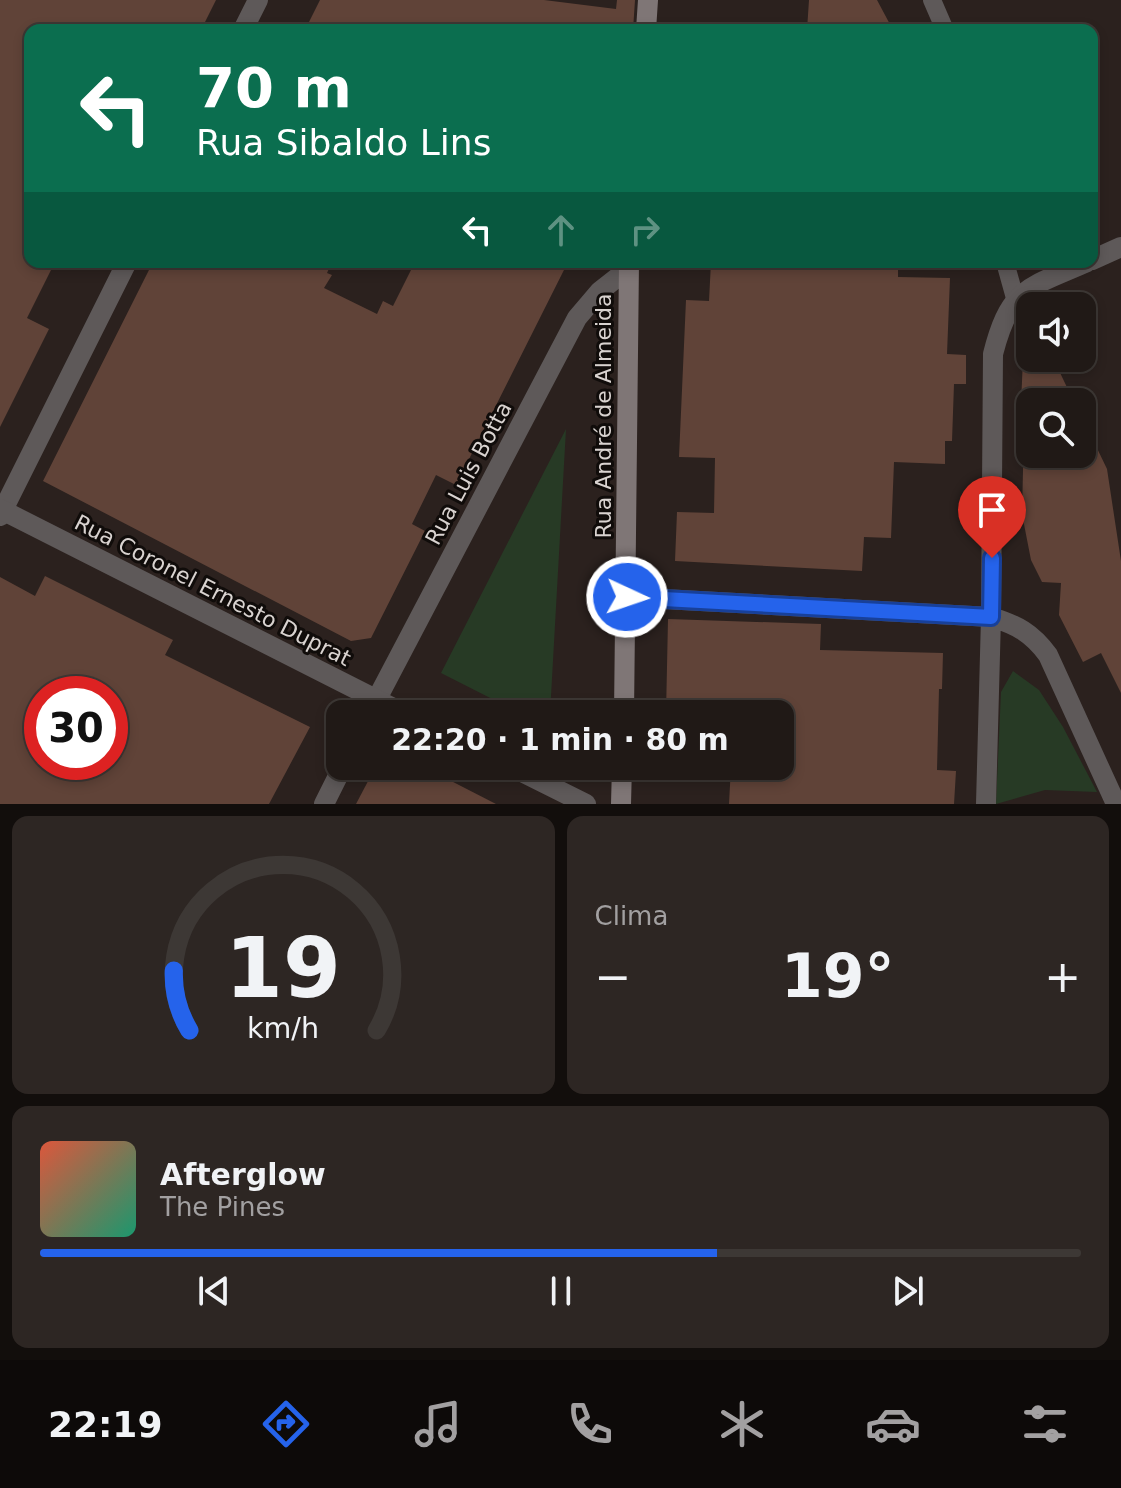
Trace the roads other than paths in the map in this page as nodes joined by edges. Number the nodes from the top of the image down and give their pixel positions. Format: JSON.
{"nodes":[{"id":1,"x":258,"y":0,"type":"edge"},
{"id":2,"x":648,"y":0,"type":"edge"},
{"id":3,"x":932,"y":0,"type":"edge"},
{"id":4,"x":246,"y":24,"type":"edge"},
{"id":5,"x":646,"y":24,"type":"edge"},
{"id":6,"x":942,"y":24,"type":"edge"},
{"id":7,"x":1121,"y":247,"type":"edge"},
{"id":8,"x":1098,"y":257,"type":"edge"},
{"id":9,"x":124,"y":268,"type":"edge"},
{"id":10,"x":626,"y":268,"type":"edge"},
{"id":11,"x":628,"y":268,"type":"edge"},
{"id":12,"x":1007,"y":268,"type":"edge"},
{"id":13,"x":1074,"y":268,"type":"edge"},
{"id":14,"x":1015,"y":298,"type":"junction"},
{"id":15,"x":1,"y":512,"type":"edge"},
{"id":16,"x":627,"y":597,"type":"junction"},
{"id":17,"x":991,"y":617,"type":"junction"},
{"id":18,"x":360,"y":700,"type":"edge"},
{"id":19,"x":377,"y":700,"type":"edge"},
{"id":20,"x":624,"y":700,"type":"edge"},
{"id":21,"x":336,"y":780,"type":"edge"},
{"id":22,"x":538,"y":780,"type":"edge"},
{"id":23,"x":622,"y":780,"type":"edge"},
{"id":24,"x":324,"y":804,"type":"edge"},
{"id":25,"x":586,"y":804,"type":"edge"},
{"id":26,"x":621,"y":804,"type":"edge"},
{"id":27,"x":986,"y":804,"type":"edge"},
{"id":28,"x":1116,"y":804,"type":"edge"}],
"edges":[{"from":1,"to":4,"type":"street"},
{"from":2,"to":5,"type":"main road"},
{"from":3,"to":6,"type":"lane"},
{"from":7,"to":8,"type":"street"},
{"from":9,"to":15,"type":"street"},
{"from":10,"to":19,"type":"street","name":"Rua Luis Botta"},
{"from":11,"to":16,"type":"main road","name":"Rua André de Almeida"},
{"from":12,"to":14,"type":"lane"},
{"from":13,"to":14,"type":"street"},
{"from":14,"to":17,"type":"street"},
{"from":15,"to":18,"type":"street","name":"Rua Coronel Ernesto Duprat"},
{"from":16,"to":17,"type":"street"},
{"from":16,"to":20,"type":"main road","name":"Rua André de Almeida"},
{"from":17,"to":27,"type":"street"},
{"from":17,"to":28,"type":"street"},
{"from":21,"to":24,"type":"street"},
{"from":22,"to":25,"type":"street"},
{"from":23,"to":26,"type":"main road"}]}
